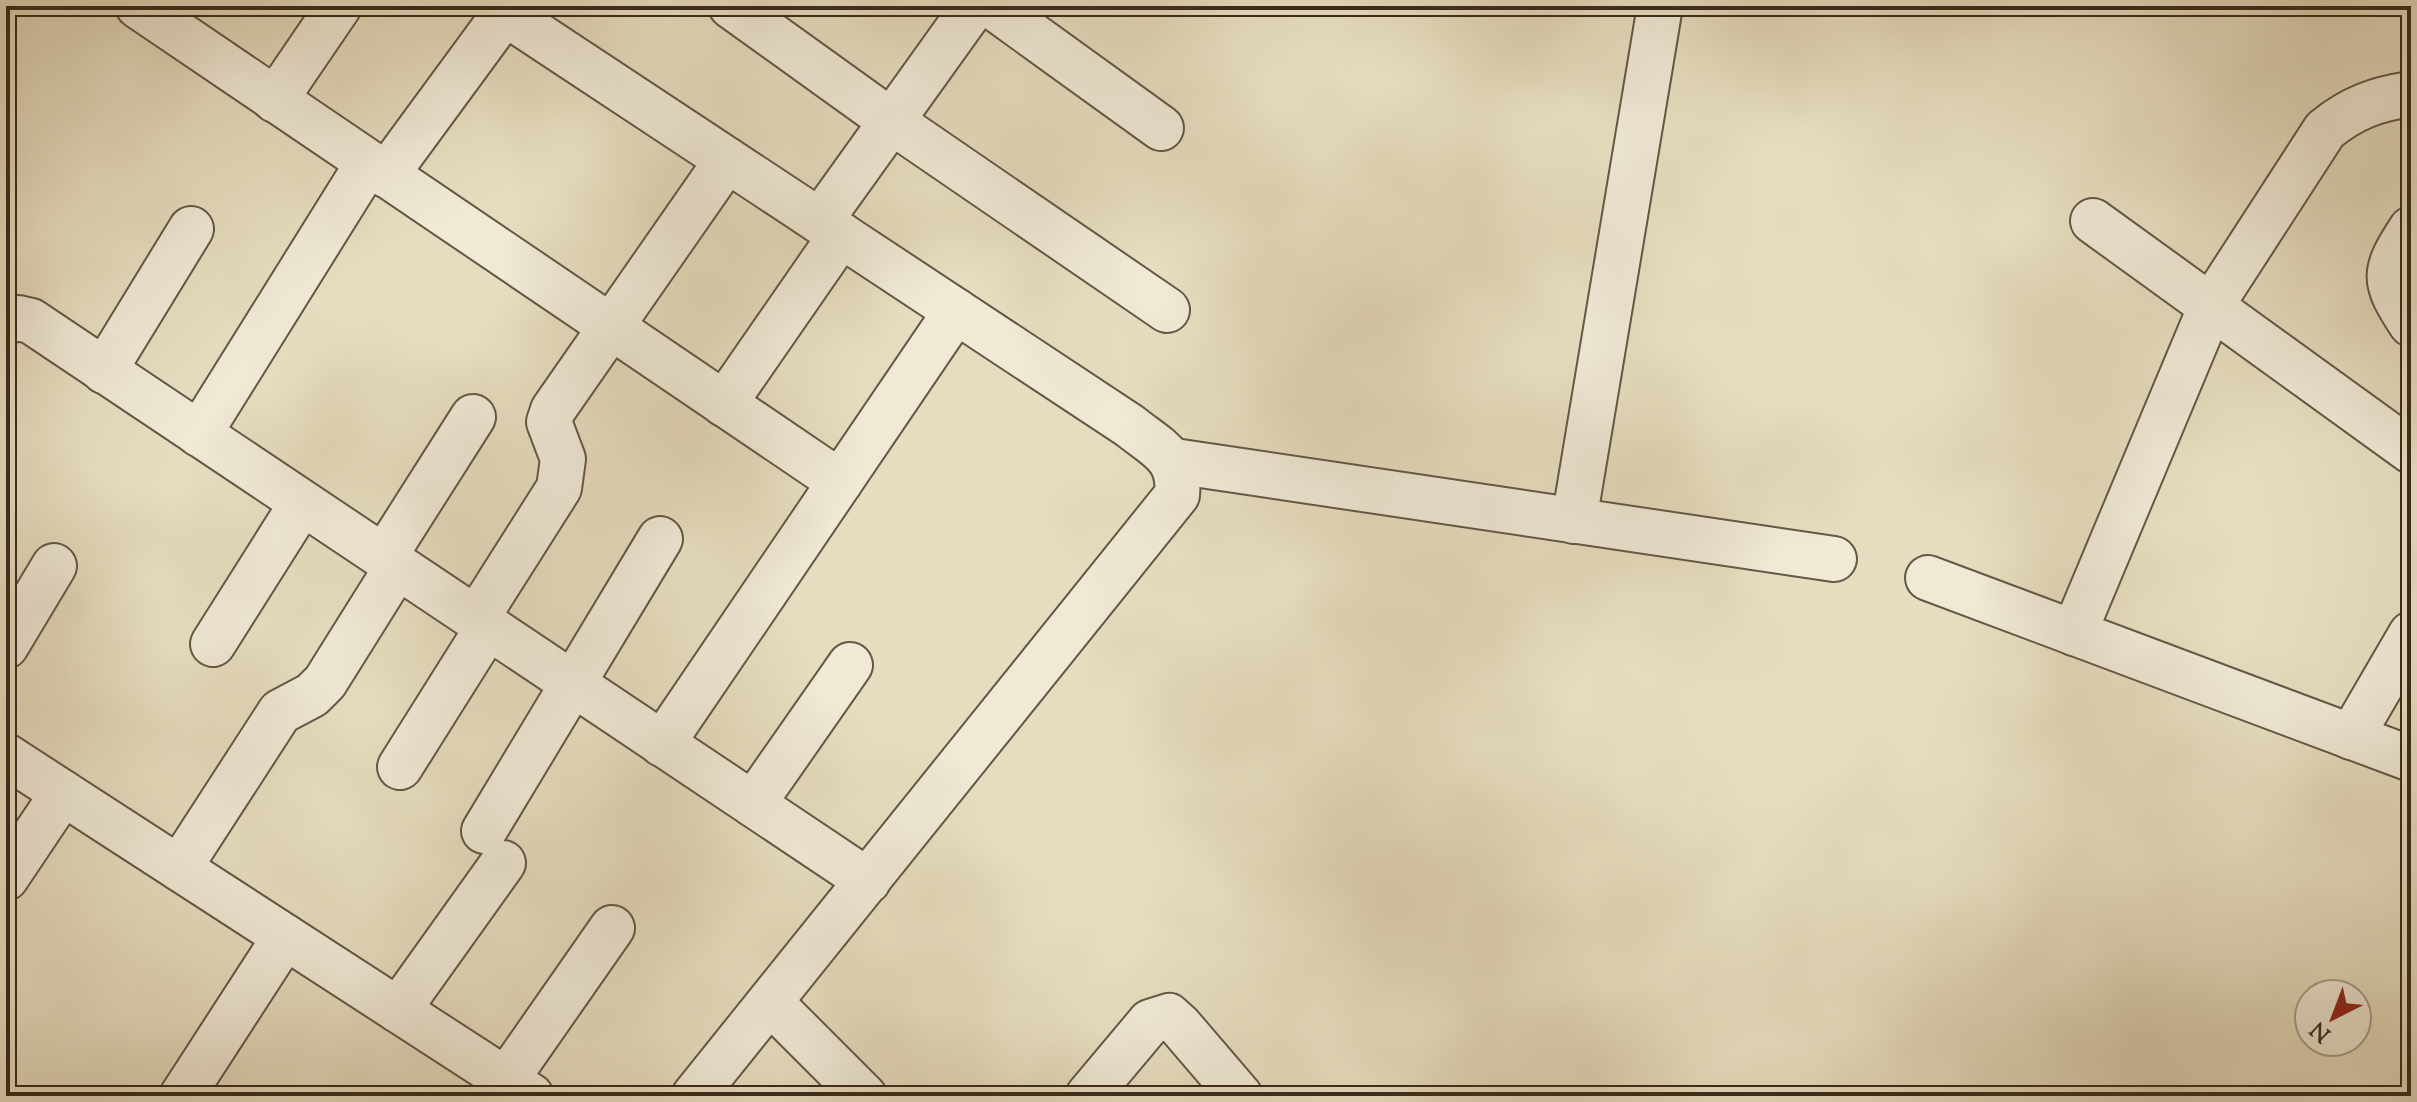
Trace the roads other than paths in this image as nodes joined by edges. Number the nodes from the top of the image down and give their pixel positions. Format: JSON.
{"nodes":[{"id":1,"x":138,"y":6,"type":"edge"},
{"id":2,"x":339,"y":6,"type":"edge"},
{"id":3,"x":731,"y":6,"type":"edge"},
{"id":4,"x":974,"y":6,"type":"edge"},
{"id":5,"x":992,"y":6,"type":"edge"},
{"id":6,"x":1660,"y":6,"type":"edge"},
{"id":7,"x":500,"y":10,"type":"edge"},
{"id":8,"x":2411,"y":94,"type":"edge"},
{"id":9,"x":275,"y":100,"type":"junction"},
{"id":10,"x":891,"y":121,"type":"junction"},
{"id":11,"x":1161,"y":128,"type":"dead end"},
{"id":12,"x":727,"y":160,"type":"junction"},
{"id":13,"x":377,"y":169,"type":"junction"},
{"id":14,"x":2093,"y":221,"type":"dead end"},
{"id":15,"x":831,"y":228,"type":"junction"},
{"id":16,"x":191,"y":229,"type":"dead end"},
{"id":17,"x":2411,"y":229,"type":"edge"},
{"id":18,"x":2211,"y":306,"type":"junction"},
{"id":19,"x":1167,"y":310,"type":"dead end"},
{"id":20,"x":956,"y":311,"type":"junction"},
{"id":21,"x":6,"y":322,"type":"edge"},
{"id":22,"x":2411,"y":324,"type":"edge"},
{"id":23,"x":610,"y":327,"type":"junction"},
{"id":24,"x":104,"y":371,"type":"junction"},
{"id":25,"x":724,"y":404,"type":"junction"},
{"id":26,"x":473,"y":417,"type":"dead end"},
{"id":27,"x":199,"y":434,"type":"junction"},
{"id":28,"x":2411,"y":451,"type":"edge"},
{"id":29,"x":1174,"y":461,"type":"junction"},
{"id":30,"x":840,"y":482,"type":"junction"},
{"id":31,"x":302,"y":503,"type":"junction"},
{"id":32,"x":1574,"y":521,"type":"junction"},
{"id":33,"x":660,"y":539,"type":"dead end"},
{"id":34,"x":1834,"y":559,"type":"dead end"},
{"id":35,"x":390,"y":562,"type":"junction"},
{"id":36,"x":54,"y":566,"type":"dead end"},
{"id":37,"x":1928,"y":578,"type":"dead end"},
{"id":38,"x":482,"y":623,"type":"junction"},
{"id":39,"x":2074,"y":633,"type":"junction"},
{"id":40,"x":2411,"y":634,"type":"edge"},
{"id":41,"x":213,"y":644,"type":"dead end"},
{"id":42,"x":6,"y":646,"type":"edge"},
{"id":43,"x":850,"y":665,"type":"dead end"},
{"id":44,"x":574,"y":683,"type":"junction"},
{"id":45,"x":2351,"y":737,"type":"junction"},
{"id":46,"x":662,"y":744,"type":"junction"},
{"id":47,"x":6,"y":756,"type":"edge"},
{"id":48,"x":2411,"y":759,"type":"edge"},
{"id":49,"x":400,"y":767,"type":"dead end"},
{"id":50,"x":63,"y":793,"type":"junction"},
{"id":51,"x":753,"y":804,"type":"junction"},
{"id":52,"x":179,"y":868,"type":"junction"},
{"id":53,"x":6,"y":878,"type":"edge"},
{"id":54,"x":868,"y":881,"type":"junction"},
{"id":55,"x":612,"y":928,"type":"dead end"},
{"id":56,"x":285,"y":937,"type":"junction"},
{"id":57,"x":770,"y":1002,"type":"junction"},
{"id":58,"x":398,"y":1010,"type":"junction"},
{"id":59,"x":519,"y":1088,"type":"edge"},
{"id":60,"x":182,"y":1096,"type":"edge"},
{"id":61,"x":694,"y":1096,"type":"edge"},
{"id":62,"x":864,"y":1096,"type":"edge"},
{"id":63,"x":1088,"y":1096,"type":"edge"},
{"id":64,"x":1240,"y":1096,"type":"edge"}],
"edges":[{"from":1,"to":9,"type":"street"},
{"from":2,"to":9,"type":"street"},
{"from":3,"to":10,"type":"street"},
{"from":4,"to":10,"type":"street"},
{"from":5,"to":11,"type":"street"},
{"from":6,"to":32,"type":"street"},
{"from":7,"to":12,"type":"street"},
{"from":7,"to":13,"type":"street"},
{"from":8,"to":18,"type":"street"},
{"from":9,"to":13,"type":"street"},
{"from":10,"to":15,"type":"street"},
{"from":10,"to":19,"type":"street"},
{"from":12,"to":15,"type":"street"},
{"from":12,"to":23,"type":"street"},
{"from":13,"to":23,"type":"street"},
{"from":13,"to":27,"type":"street"},
{"from":14,"to":18,"type":"street"},
{"from":15,"to":20,"type":"street"},
{"from":15,"to":25,"type":"street"},
{"from":16,"to":24,"type":"street"},
{"from":17,"to":22,"type":"street"},
{"from":18,"to":28,"type":"street"},
{"from":18,"to":39,"type":"street"},
{"from":20,"to":29,"type":"street"},
{"from":20,"to":30,"type":"street"},
{"from":21,"to":24,"type":"street"},
{"from":23,"to":25,"type":"street"},
{"from":23,"to":38,"type":"street"},
{"from":24,"to":27,"type":"street"},
{"from":25,"to":30,"type":"street"},
{"from":26,"to":35,"type":"street"},
{"from":27,"to":31,"type":"street"},
{"from":29,"to":32,"type":"street"},
{"from":29,"to":54,"type":"street"},
{"from":30,"to":46,"type":"street"},
{"from":31,"to":35,"type":"street"},
{"from":31,"to":41,"type":"street"},
{"from":32,"to":34,"type":"street"},
{"from":33,"to":44,"type":"street"},
{"from":35,"to":38,"type":"street"},
{"from":35,"to":52,"type":"street"},
{"from":36,"to":42,"type":"street"},
{"from":37,"to":39,"type":"street"},
{"from":38,"to":44,"type":"street"},
{"from":38,"to":49,"type":"street"},
{"from":39,"to":45,"type":"street"},
{"from":40,"to":45,"type":"street"},
{"from":43,"to":51,"type":"street"},
{"from":44,"to":46,"type":"street"},
{"from":44,"to":58,"type":"street"},
{"from":45,"to":48,"type":"street"},
{"from":46,"to":51,"type":"street"},
{"from":47,"to":50,"type":"street"},
{"from":50,"to":52,"type":"street"},
{"from":50,"to":53,"type":"street"},
{"from":51,"to":54,"type":"street"},
{"from":52,"to":56,"type":"street"},
{"from":54,"to":57,"type":"street"},
{"from":55,"to":59,"type":"street"},
{"from":56,"to":58,"type":"street"},
{"from":56,"to":60,"type":"street"},
{"from":57,"to":61,"type":"street"},
{"from":57,"to":62,"type":"street"},
{"from":58,"to":59,"type":"street"},
{"from":63,"to":64,"type":"street"}]}
